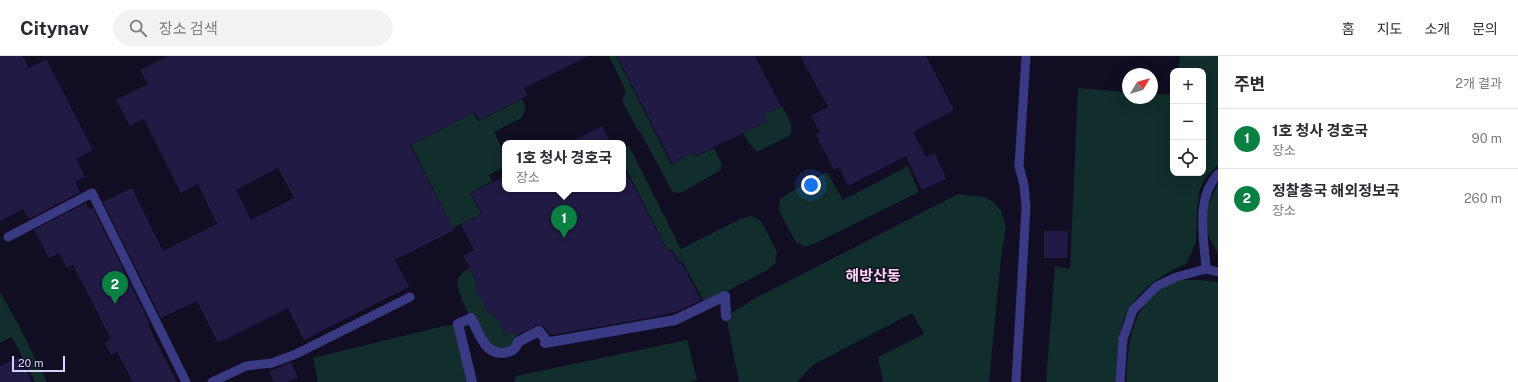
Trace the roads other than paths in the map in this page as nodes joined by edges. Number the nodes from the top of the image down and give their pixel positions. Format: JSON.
{"nodes":[{"id":1,"x":1026,"y":56,"type":"edge"},
{"id":2,"x":1218,"y":174,"type":"edge"},
{"id":3,"x":8,"y":237,"type":"dead end"},
{"id":4,"x":1206,"y":269,"type":"junction"},
{"id":5,"x":1218,"y":272,"type":"edge"},
{"id":6,"x":410,"y":297,"type":"dead end"},
{"id":7,"x":726,"y":316,"type":"dead end"},
{"id":8,"x":186,"y":382,"type":"edge"},
{"id":9,"x":212,"y":382,"type":"edge"},
{"id":10,"x":472,"y":382,"type":"edge"},
{"id":11,"x":1016,"y":382,"type":"edge"},
{"id":12,"x":1120,"y":382,"type":"edge"}],
"edges":[{"from":1,"to":11,"type":"lane"},
{"from":2,"to":4,"type":"lane"},
{"from":3,"to":8,"type":"lane"},
{"from":4,"to":5,"type":"lane"},
{"from":4,"to":12,"type":"lane"},
{"from":6,"to":9,"type":"lane"},
{"from":7,"to":10,"type":"street"}]}
